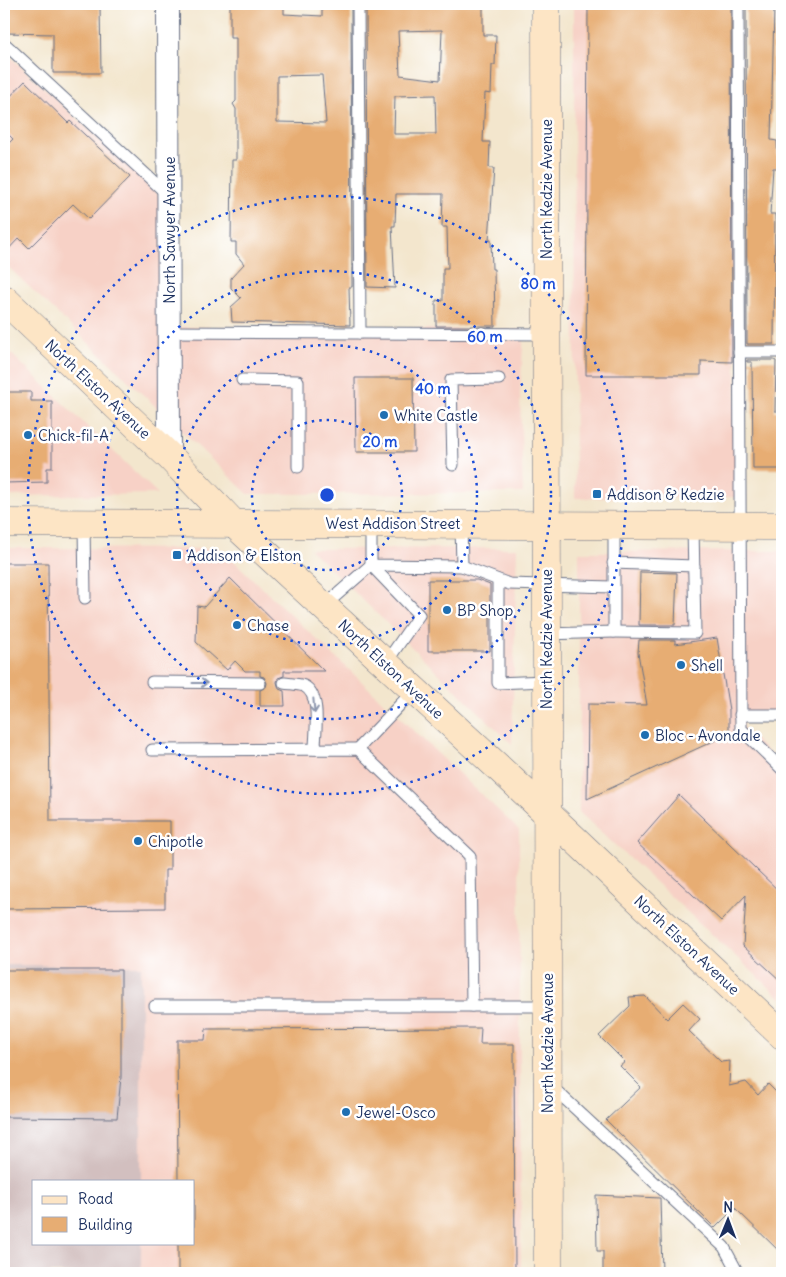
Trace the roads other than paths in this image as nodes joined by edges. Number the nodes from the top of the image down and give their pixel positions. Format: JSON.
{"nodes":[{"id":1,"x":168,"y":4,"type":"edge"},
{"id":2,"x":358,"y":4,"type":"edge"},
{"id":3,"x":546,"y":4,"type":"edge"},
{"id":4,"x":738,"y":4,"type":"edge"},
{"id":5,"x":4,"y":43,"type":"edge"},
{"id":6,"x":168,"y":196,"type":"junction"},
{"id":7,"x":4,"y":299,"type":"edge"},
{"id":8,"x":169,"y":332,"type":"junction"},
{"id":9,"x":360,"y":333,"type":"junction"},
{"id":10,"x":546,"y":334,"type":"junction"},
{"id":11,"x":739,"y":352,"type":"junction"},
{"id":12,"x":782,"y":352,"type":"edge"},
{"id":13,"x":499,"y":379,"type":"dead end"},
{"id":14,"x":242,"y":380,"type":"dead end"},
{"id":15,"x":169,"y":456,"type":"junction"},
{"id":16,"x":298,"y":466,"type":"dead end"},
{"id":17,"x":453,"y":466,"type":"dead end"},
{"id":18,"x":4,"y":523,"type":"edge"},
{"id":19,"x":84,"y":523,"type":"junction"},
{"id":20,"x":233,"y":523,"type":"junction"},
{"id":21,"x":370,"y":523,"type":"junction"},
{"id":22,"x":461,"y":524,"type":"junction"},
{"id":23,"x":546,"y":524,"type":"junction"},
{"id":24,"x":614,"y":525,"type":"junction"},
{"id":25,"x":693,"y":525,"type":"junction"},
{"id":26,"x":740,"y":525,"type":"junction"},
{"id":27,"x":782,"y":526,"type":"edge"},
{"id":28,"x":613,"y":563,"type":"junction"},
{"id":29,"x":371,"y":565,"type":"junction"},
{"id":30,"x":462,"y":566,"type":"junction"},
{"id":31,"x":694,"y":566,"type":"junction"},
{"id":32,"x":498,"y":580,"type":"junction"},
{"id":33,"x":546,"y":586,"type":"junction"},
{"id":34,"x":612,"y":587,"type":"junction"},
{"id":35,"x":85,"y":598,"type":"dead end"},
{"id":36,"x":324,"y":606,"type":"junction"},
{"id":37,"x":614,"y":632,"type":"junction"},
{"id":38,"x":546,"y":634,"type":"junction"},
{"id":39,"x":385,"y":664,"type":"junction"},
{"id":40,"x":546,"y":681,"type":"junction"},
{"id":41,"x":152,"y":682,"type":"dead end"},
{"id":42,"x":260,"y":683,"type":"dead end"},
{"id":43,"x":284,"y":684,"type":"dead end"},
{"id":44,"x":414,"y":690,"type":"junction"},
{"id":45,"x":740,"y":715,"type":"junction"},
{"id":46,"x":782,"y":715,"type":"edge"},
{"id":47,"x":315,"y":749,"type":"junction"},
{"id":48,"x":358,"y":749,"type":"junction"},
{"id":49,"x":152,"y":750,"type":"dead end"},
{"id":50,"x":782,"y":769,"type":"edge"},
{"id":51,"x":546,"y":814,"type":"junction"},
{"id":52,"x":155,"y":1006,"type":"dead end"},
{"id":53,"x":472,"y":1006,"type":"junction"},
{"id":54,"x":547,"y":1006,"type":"junction"},
{"id":55,"x":782,"y":1035,"type":"edge"},
{"id":56,"x":547,"y":1082,"type":"junction"},
{"id":57,"x":548,"y":1273,"type":"edge"},
{"id":58,"x":738,"y":1273,"type":"edge"}],
"edges":[{"from":1,"to":6,"type":"street","name":"North Sawyer Avenue"},
{"from":2,"to":9,"type":"lane"},
{"from":3,"to":10,"type":"main road","name":"North Kedzie Avenue"},
{"from":4,"to":11,"type":"lane"},
{"from":5,"to":6,"type":"lane"},
{"from":6,"to":8,"type":"street","name":"North Sawyer Avenue"},
{"from":7,"to":15,"type":"main road","name":"North Elston Avenue"},
{"from":8,"to":9,"type":"lane"},
{"from":8,"to":15,"type":"street","name":"North Sawyer Avenue"},
{"from":9,"to":10,"type":"lane"},
{"from":10,"to":23,"type":"main road","name":"North Kedzie Avenue"},
{"from":11,"to":12,"type":"lane"},
{"from":11,"to":26,"type":"lane"},
{"from":13,"to":17,"type":"lane"},
{"from":14,"to":16,"type":"lane"},
{"from":15,"to":20,"type":"main road","name":"North Elston Avenue"},
{"from":18,"to":19,"type":"main road","name":"West Addison Street"},
{"from":19,"to":20,"type":"main road","name":"West Addison Street"},
{"from":19,"to":35,"type":"lane"},
{"from":20,"to":21,"type":"main road","name":"West Addison Street"},
{"from":20,"to":36,"type":"main road","name":"North Elston Avenue"},
{"from":21,"to":22,"type":"main road","name":"West Addison Street"},
{"from":21,"to":29,"type":"lane"},
{"from":22,"to":23,"type":"main road","name":"West Addison Street"},
{"from":22,"to":30,"type":"lane"},
{"from":23,"to":24,"type":"main road","name":"West Addison Street"},
{"from":23,"to":33,"type":"main road","name":"North Kedzie Avenue"},
{"from":24,"to":25,"type":"main road","name":"West Addison Street"},
{"from":24,"to":28,"type":"lane"},
{"from":25,"to":26,"type":"main road","name":"West Addison Street"},
{"from":25,"to":31,"type":"lane"},
{"from":26,"to":27,"type":"main road","name":"West Addison Street"},
{"from":26,"to":45,"type":"lane"},
{"from":28,"to":31,"type":"lane"},
{"from":28,"to":34,"type":"lane"},
{"from":29,"to":30,"type":"lane"},
{"from":29,"to":36,"type":"lane"},
{"from":29,"to":39,"type":"lane"},
{"from":30,"to":32,"type":"lane"},
{"from":31,"to":37,"type":"lane"},
{"from":32,"to":33,"type":"lane"},
{"from":32,"to":40,"type":"lane"},
{"from":33,"to":34,"type":"lane"},
{"from":33,"to":38,"type":"main road","name":"North Kedzie Avenue"},
{"from":34,"to":37,"type":"lane"},
{"from":36,"to":39,"type":"main road","name":"North Elston Avenue"},
{"from":37,"to":38,"type":"lane"},
{"from":38,"to":40,"type":"main road","name":"North Kedzie Avenue"},
{"from":39,"to":44,"type":"main road","name":"North Elston Avenue"},
{"from":40,"to":51,"type":"main road","name":"North Kedzie Avenue"},
{"from":41,"to":42,"type":"lane","one_way":true},
{"from":43,"to":47,"type":"lane","one_way":true},
{"from":44,"to":48,"type":"lane"},
{"from":44,"to":51,"type":"main road","name":"North Elston Avenue"},
{"from":45,"to":46,"type":"lane"},
{"from":45,"to":50,"type":"lane"},
{"from":47,"to":48,"type":"lane"},
{"from":47,"to":49,"type":"lane"},
{"from":48,"to":53,"type":"lane"},
{"from":51,"to":54,"type":"main road","name":"North Kedzie Avenue"},
{"from":51,"to":55,"type":"main road","name":"North Elston Avenue"},
{"from":52,"to":53,"type":"lane"},
{"from":53,"to":54,"type":"lane"},
{"from":54,"to":56,"type":"main road","name":"North Kedzie Avenue"},
{"from":56,"to":57,"type":"main road","name":"North Kedzie Avenue"},
{"from":56,"to":58,"type":"lane"}]}
